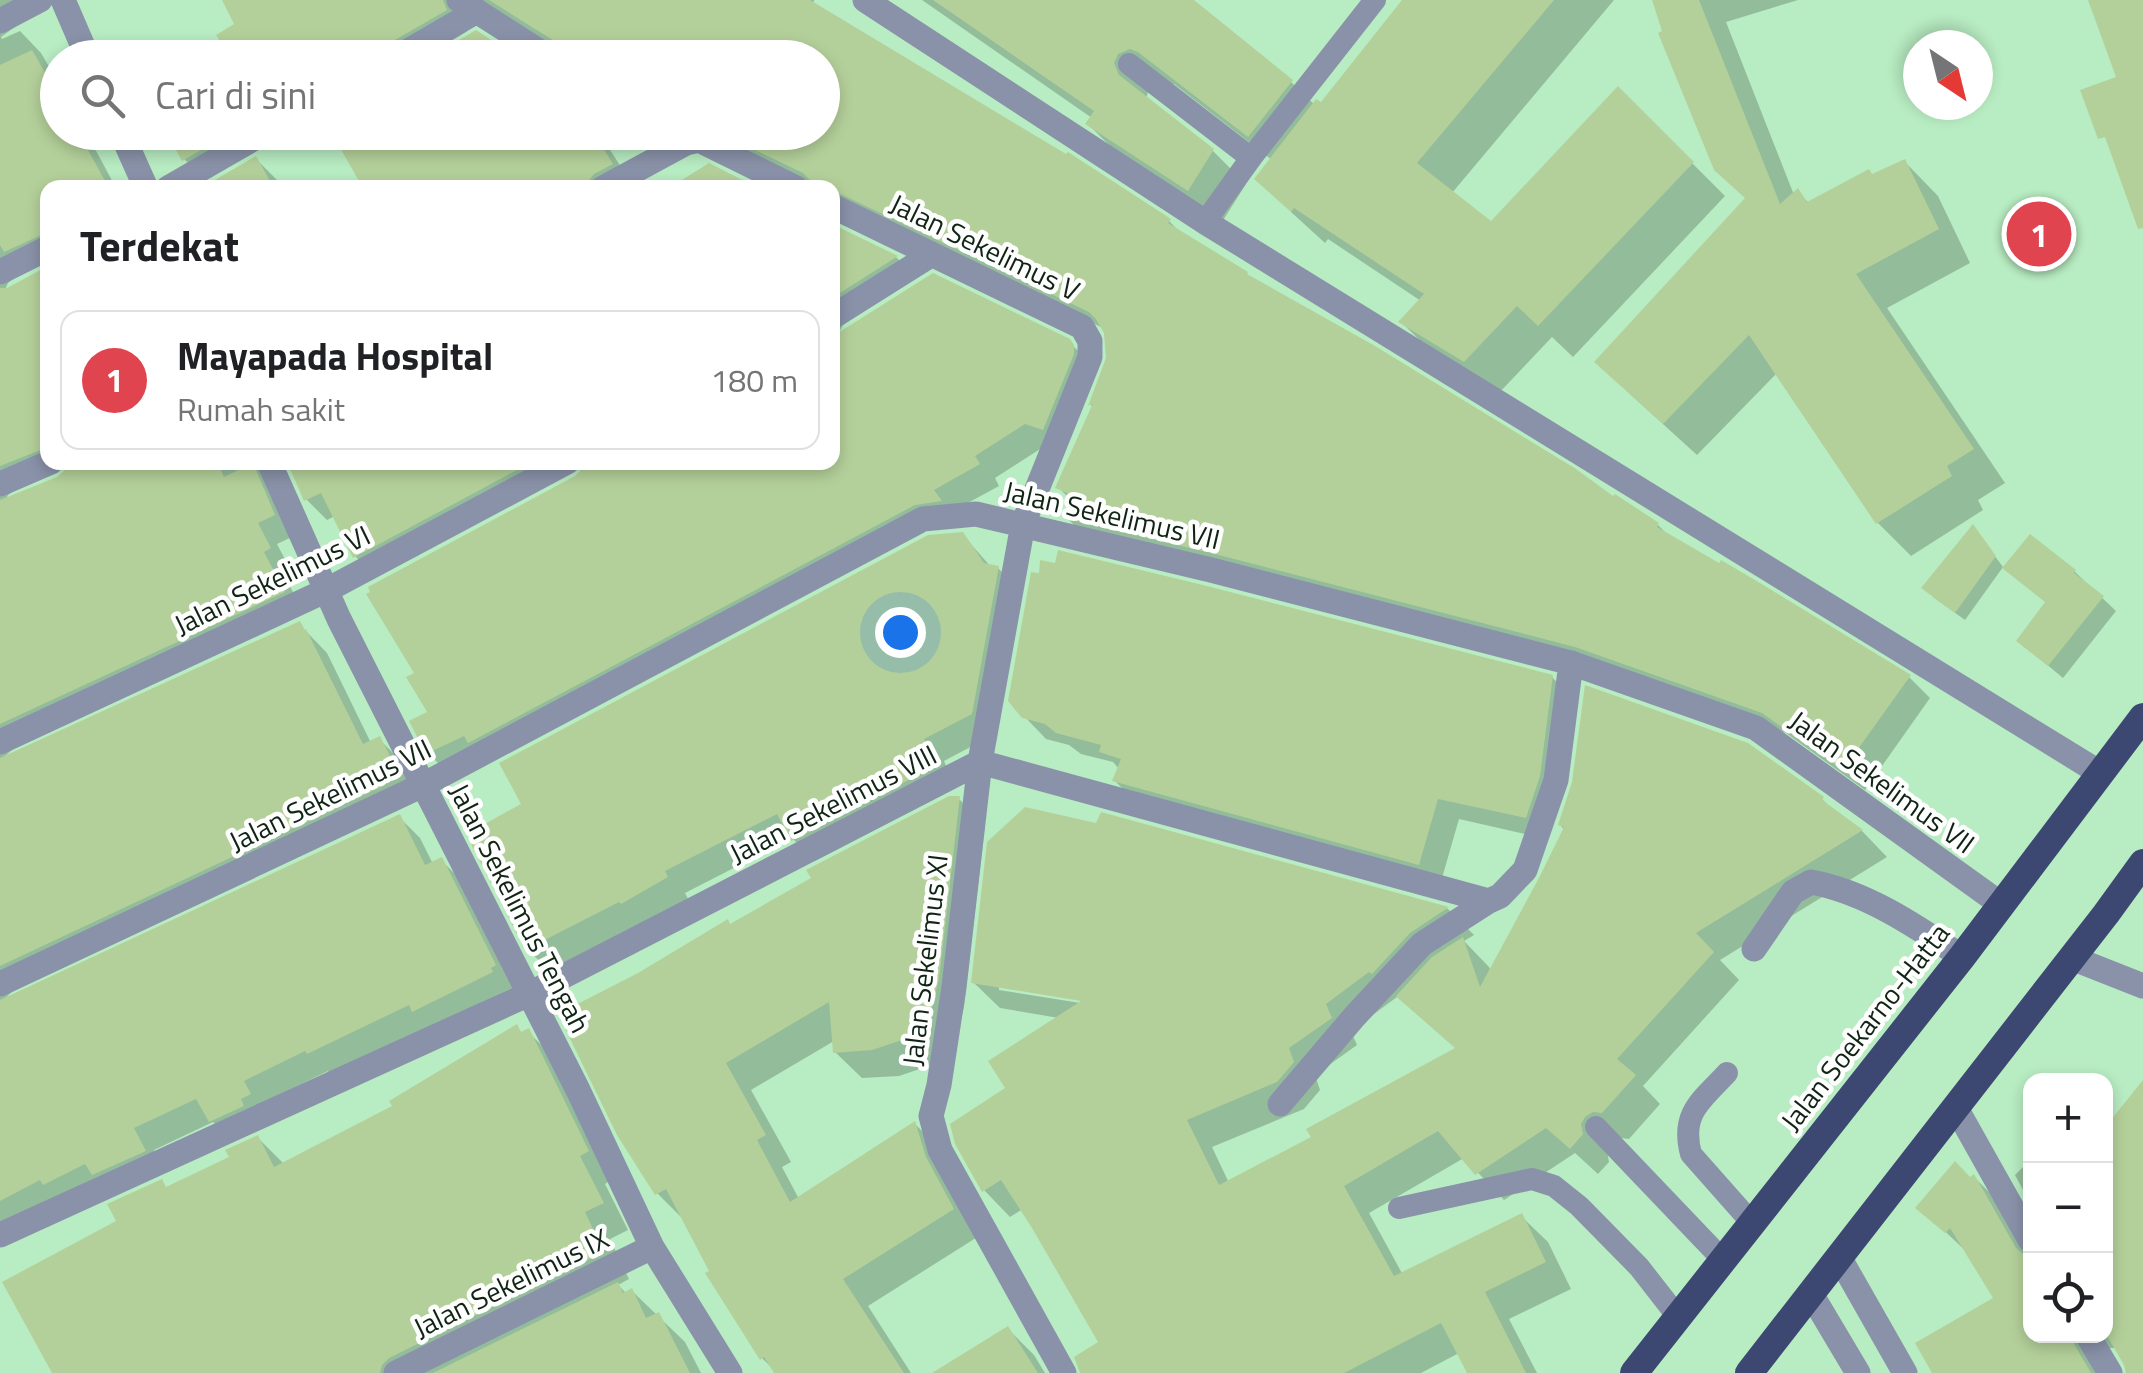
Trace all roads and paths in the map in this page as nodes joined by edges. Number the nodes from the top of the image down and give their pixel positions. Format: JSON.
{"nodes":[{"id":1,"x":40,"y":0,"type":"edge"},
{"id":2,"x":63,"y":0,"type":"edge"},
{"id":3,"x":864,"y":0,"type":"edge"},
{"id":4,"x":1375,"y":0,"type":"edge"},
{"id":5,"x":468,"y":6,"type":"edge"},
{"id":6,"x":0,"y":21,"type":"edge"},
{"id":7,"x":80,"y":40,"type":"edge"},
{"id":8,"x":421,"y":40,"type":"edge"},
{"id":9,"x":522,"y":40,"type":"edge"},
{"id":10,"x":1128,"y":64,"type":"dead end"},
{"id":11,"x":130,"y":150,"type":"edge"},
{"id":12,"x":233,"y":150,"type":"edge"},
{"id":13,"x":675,"y":150,"type":"edge"},
{"id":14,"x":719,"y":150,"type":"edge"},
{"id":15,"x":1251,"y":158,"type":"junction"},
{"id":16,"x":143,"y":180,"type":"edge"},
{"id":17,"x":182,"y":180,"type":"edge"},
{"id":18,"x":619,"y":180,"type":"edge"},
{"id":19,"x":780,"y":180,"type":"edge"},
{"id":20,"x":840,"y":210,"type":"edge"},
{"id":21,"x":1205,"y":222,"type":"junction"},
{"id":22,"x":40,"y":252,"type":"edge"},
{"id":23,"x":932,"y":255,"type":"junction"},
{"id":24,"x":0,"y":272,"type":"edge"},
{"id":25,"x":840,"y":312,"type":"edge"},
{"id":26,"x":40,"y":467,"type":"edge"},
{"id":27,"x":274,"y":470,"type":"edge"},
{"id":28,"x":552,"y":470,"type":"edge"},
{"id":29,"x":0,"y":484,"type":"edge"},
{"id":30,"x":1023,"y":524,"type":"junction"},
{"id":31,"x":327,"y":590,"type":"junction"},
{"id":32,"x":1571,"y":663,"type":"junction"},
{"id":33,"x":2143,"y":717,"type":"edge"},
{"id":34,"x":0,"y":742,"type":"edge"},
{"id":35,"x":980,"y":762,"type":"junction"},
{"id":36,"x":2100,"y":774,"type":"junction"},
{"id":37,"x":424,"y":784,"type":"junction"},
{"id":38,"x":2143,"y":863,"type":"edge"},
{"id":39,"x":1489,"y":900,"type":"junction"},
{"id":40,"x":2002,"y":905,"type":"junction"},
{"id":41,"x":1754,"y":949,"type":"dead end"},
{"id":42,"x":1962,"y":957,"type":"junction"},
{"id":43,"x":2072,"y":958,"type":"junction"},
{"id":44,"x":0,"y":984,"type":"edge"},
{"id":45,"x":2143,"y":986,"type":"edge"},
{"id":46,"x":530,"y":994,"type":"junction"},
{"id":47,"x":1727,"y":1072,"type":"dead end"},
{"id":48,"x":1280,"y":1104,"type":"dead end"},
{"id":49,"x":1956,"y":1108,"type":"junction"},
{"id":50,"x":1596,"y":1127,"type":"dead end"},
{"id":51,"x":1399,"y":1208,"type":"dead end"},
{"id":52,"x":1752,"y":1223,"type":"junction"},
{"id":53,"x":2023,"y":1228,"type":"edge"},
{"id":54,"x":0,"y":1235,"type":"edge"},
{"id":55,"x":652,"y":1246,"type":"junction"},
{"id":56,"x":1839,"y":1258,"type":"junction"},
{"id":57,"x":1724,"y":1260,"type":"junction"},
{"id":58,"x":1811,"y":1294,"type":"junction"},
{"id":59,"x":1678,"y":1317,"type":"junction"},
{"id":60,"x":2092,"y":1343,"type":"edge"},
{"id":61,"x":396,"y":1373,"type":"edge"},
{"id":62,"x":730,"y":1373,"type":"edge"},
{"id":63,"x":1064,"y":1373,"type":"edge"},
{"id":64,"x":1634,"y":1373,"type":"edge"},
{"id":65,"x":1749,"y":1373,"type":"edge"},
{"id":66,"x":1858,"y":1373,"type":"edge"},
{"id":67,"x":1905,"y":1373,"type":"edge"},
{"id":68,"x":2110,"y":1373,"type":"edge"}],
"edges":[{"from":1,"to":6,"type":"street"},
{"from":2,"to":7,"type":"street"},
{"from":3,"to":21,"type":"street"},
{"from":4,"to":15,"type":"lane"},
{"from":5,"to":8,"type":"street"},
{"from":5,"to":9,"type":"street"},
{"from":10,"to":15,"type":"lane"},
{"from":11,"to":16,"type":"street"},
{"from":12,"to":17,"type":"street"},
{"from":13,"to":18,"type":"street"},
{"from":14,"to":19,"type":"street"},
{"from":15,"to":21,"type":"lane"},
{"from":20,"to":23,"type":"street","name":"Jalan Sekelimus V"},
{"from":21,"to":36,"type":"street"},
{"from":22,"to":24,"type":"street"},
{"from":23,"to":25,"type":"street"},
{"from":23,"to":30,"type":"street","name":"Jalan Sekelimus V"},
{"from":26,"to":29,"type":"street"},
{"from":27,"to":31,"type":"street","name":"Jalan Sekelimus Tengah"},
{"from":28,"to":31,"type":"street","name":"Jalan Sekelimus VI"},
{"from":30,"to":32,"type":"street","name":"Jalan Sekelimus VII"},
{"from":30,"to":35,"type":"street","name":"Jalan Sekelimus XI"},
{"from":30,"to":37,"type":"street","name":"Jalan Sekelimus VII"},
{"from":31,"to":34,"type":"street","name":"Jalan Sekelimus VI"},
{"from":31,"to":37,"type":"street","name":"Jalan Sekelimus Tengah"},
{"from":32,"to":39,"type":"street"},
{"from":32,"to":40,"type":"street","name":"Jalan Sekelimus VII"},
{"from":33,"to":36,"type":"highway","name":"Jalan Soekarno-Hatta"},
{"from":35,"to":39,"type":"street","name":"Jalan Sekelimus VIII"},
{"from":35,"to":46,"type":"street","name":"Jalan Sekelimus VIII"},
{"from":35,"to":63,"type":"street","name":"Jalan Sekelimus XI"},
{"from":36,"to":40,"type":"highway","name":"Jalan Soekarno-Hatta"},
{"from":37,"to":44,"type":"street","name":"Jalan Sekelimus VII"},
{"from":37,"to":46,"type":"street","name":"Jalan Sekelimus Tengah"},
{"from":38,"to":43,"type":"highway"},
{"from":39,"to":48,"type":"street"},
{"from":40,"to":42,"type":"highway","name":"Jalan Soekarno-Hatta"},
{"from":41,"to":42,"type":"street"},
{"from":42,"to":52,"type":"highway","name":"Jalan Soekarno-Hatta"},
{"from":43,"to":45,"type":"street"},
{"from":43,"to":49,"type":"highway"},
{"from":46,"to":54,"type":"street","name":"Jalan Sekelimus VIII"},
{"from":46,"to":55,"type":"street","name":"Jalan Sekelimus Tengah"},
{"from":47,"to":52,"type":"lane"},
{"from":49,"to":53,"type":"street"},
{"from":49,"to":56,"type":"highway"},
{"from":50,"to":57,"type":"lane"},
{"from":51,"to":59,"type":"lane"},
{"from":52,"to":57,"type":"highway","name":"Jalan Soekarno-Hatta"},
{"from":55,"to":61,"type":"street","name":"Jalan Sekelimus IX"},
{"from":55,"to":62,"type":"street","name":"Jalan Sekelimus Tengah"},
{"from":56,"to":58,"type":"highway"},
{"from":56,"to":67,"type":"street"},
{"from":57,"to":59,"type":"highway","name":"Jalan Soekarno-Hatta"},
{"from":58,"to":65,"type":"highway"},
{"from":58,"to":66,"type":"street"},
{"from":59,"to":64,"type":"highway","name":"Jalan Soekarno-Hatta"},
{"from":60,"to":68,"type":"street"}]}
